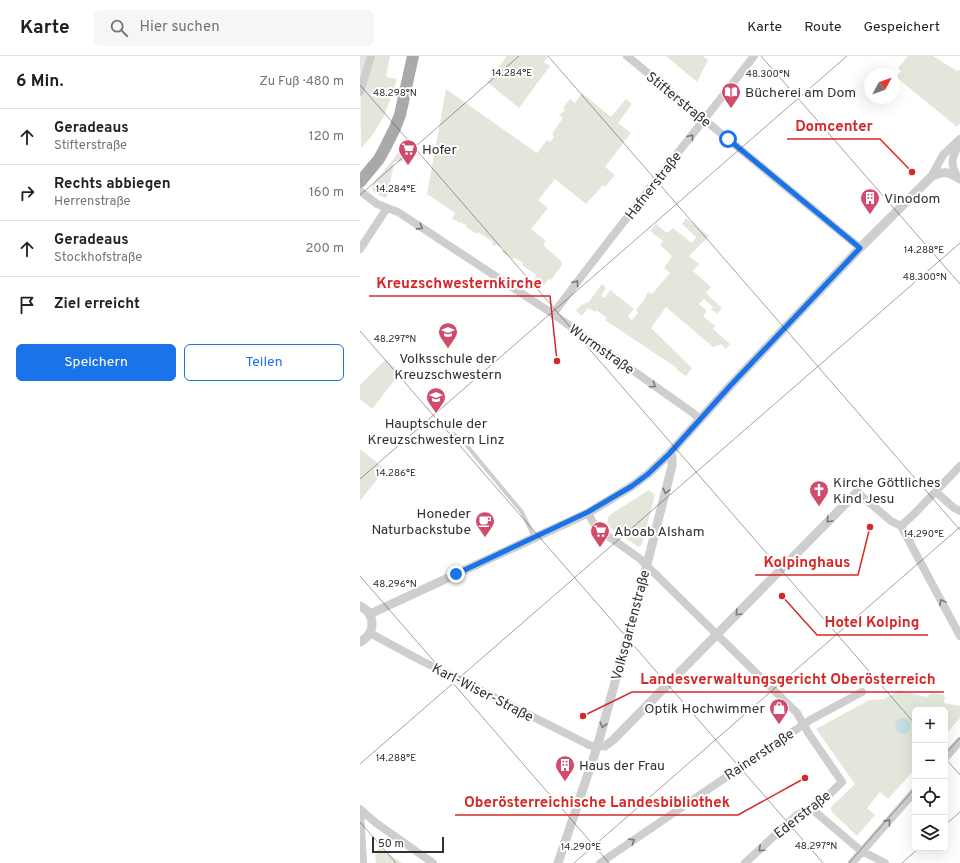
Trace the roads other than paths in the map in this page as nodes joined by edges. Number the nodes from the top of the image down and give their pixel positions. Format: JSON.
{"nodes":[{"id":1,"x":371,"y":56,"type":"edge"},
{"id":2,"x":413,"y":56,"type":"edge"},
{"id":3,"x":627,"y":56,"type":"edge"},
{"id":4,"x":754,"y":56,"type":"edge"},
{"id":5,"x":360,"y":92,"type":"edge"},
{"id":6,"x":704,"y":120,"type":"junction"},
{"id":7,"x":960,"y":141,"type":"edge"},
{"id":8,"x":931,"y":177,"type":"junction"},
{"id":9,"x":959,"y":179,"type":"edge"},
{"id":10,"x":360,"y":182,"type":"edge"},
{"id":11,"x":360,"y":191,"type":"edge"},
{"id":12,"x":386,"y":208,"type":"junction"},
{"id":13,"x":860,"y":248,"type":"junction"},
{"id":14,"x":360,"y":249,"type":"edge"},
{"id":15,"x":552,"y":314,"type":"junction"},
{"id":16,"x":700,"y":419,"type":"junction"},
{"id":17,"x":453,"y":434,"type":"dead end"},
{"id":18,"x":669,"y":454,"type":"junction"},
{"id":19,"x":960,"y":466,"type":"edge"},
{"id":20,"x":857,"y":492,"type":"joint"},
{"id":21,"x":936,"y":492,"type":"junction"},
{"id":22,"x":960,"y":511,"type":"edge"},
{"id":23,"x":588,"y":512,"type":"junction"},
{"id":24,"x":901,"y":526,"type":"junction"},
{"id":25,"x":534,"y":537,"type":"junction"},
{"id":26,"x":646,"y":565,"type":"junction"},
{"id":27,"x":360,"y":606,"type":"edge"},
{"id":28,"x":370,"y":614,"type":"junction"},
{"id":29,"x":370,"y":633,"type":"junction"},
{"id":30,"x":717,"y":635,"type":"junction"},
{"id":31,"x":960,"y":636,"type":"edge"},
{"id":32,"x":360,"y":642,"type":"edge"},
{"id":33,"x":862,"y":692,"type":"dead end"},
{"id":34,"x":803,"y":724,"type":"junction"},
{"id":35,"x":960,"y":741,"type":"edge"},
{"id":36,"x":601,"y":746,"type":"junction"},
{"id":37,"x":948,"y":755,"type":"edge"},
{"id":38,"x":912,"y":794,"type":"edge"},
{"id":39,"x":360,"y":810,"type":"edge"},
{"id":40,"x":813,"y":810,"type":"junction"},
{"id":41,"x":862,"y":851,"type":"junction"},
{"id":42,"x":363,"y":863,"type":"edge"},
{"id":43,"x":433,"y":863,"type":"edge"},
{"id":44,"x":558,"y":863,"type":"edge"},
{"id":45,"x":600,"y":863,"type":"edge"},
{"id":46,"x":745,"y":863,"type":"edge"},
{"id":47,"x":852,"y":863,"type":"edge"},
{"id":48,"x":885,"y":863,"type":"edge"}],
"edges":[{"from":1,"to":5,"type":"street"},
{"from":2,"to":10,"type":"main road"},
{"from":3,"to":6,"type":"street","name":"Stifterstraße"},
{"from":4,"to":6,"type":"street","name":"Hafnerstraße"},
{"from":6,"to":13,"type":"street","name":"Stifterstraße"},
{"from":15,"to":6,"type":"street","name":"Hafnerstraße","one_way":true},
{"from":7,"to":8,"type":"street"},
{"from":7,"to":9,"type":"street"},
{"from":8,"to":9,"type":"street"},
{"from":8,"to":13,"type":"street"},
{"from":11,"to":12,"type":"street","name":"Wurmstraße"},
{"from":12,"to":14,"type":"street"},
{"from":12,"to":15,"type":"street","name":"Wurmstraße","one_way":true},
{"from":13,"to":16,"type":"street"},
{"from":15,"to":16,"type":"street","name":"Wurmstraße","one_way":true},
{"from":16,"to":18,"type":"street"},
{"from":17,"to":25,"type":"lane"},
{"from":18,"to":23,"type":"street"},
{"from":18,"to":26,"type":"street","name":"Volksgartenstraße","one_way":true},
{"from":19,"to":21,"type":"street"},
{"from":20,"to":24,"type":"street"},
{"from":20,"to":30,"type":"street","one_way":true},
{"from":21,"to":22,"type":"street"},
{"from":21,"to":24,"type":"street"},
{"from":23,"to":25,"type":"street"},
{"from":23,"to":26,"type":"street"},
{"from":31,"to":24,"type":"street","one_way":true},
{"from":25,"to":28,"type":"street"},
{"from":26,"to":30,"type":"street"},
{"from":26,"to":36,"type":"street","name":"Volksgartenstraße","one_way":true},
{"from":27,"to":28,"type":"street"},
{"from":28,"to":29,"type":"street"},
{"from":29,"to":32,"type":"street"},
{"from":29,"to":36,"type":"street","name":"Karl-Wiser-Straße"},
{"from":30,"to":34,"type":"street"},
{"from":30,"to":36,"type":"street"},
{"from":33,"to":34,"type":"street","name":"Rainerstraße"},
{"from":34,"to":40,"type":"street","name":"Ederstraße"},
{"from":45,"to":34,"type":"street","name":"Rainerstraße","one_way":true},
{"from":35,"to":37,"type":"street"},
{"from":36,"to":44,"type":"street","name":"Volksgartenstraße"},
{"from":41,"to":38,"type":"street","one_way":true},
{"from":39,"to":42,"type":"street"},
{"from":39,"to":43,"type":"street"},
{"from":40,"to":41,"type":"street"},
{"from":40,"to":46,"type":"street","name":"Ederstraße","one_way":true},
{"from":41,"to":47,"type":"street"},
{"from":41,"to":48,"type":"street"}]}
